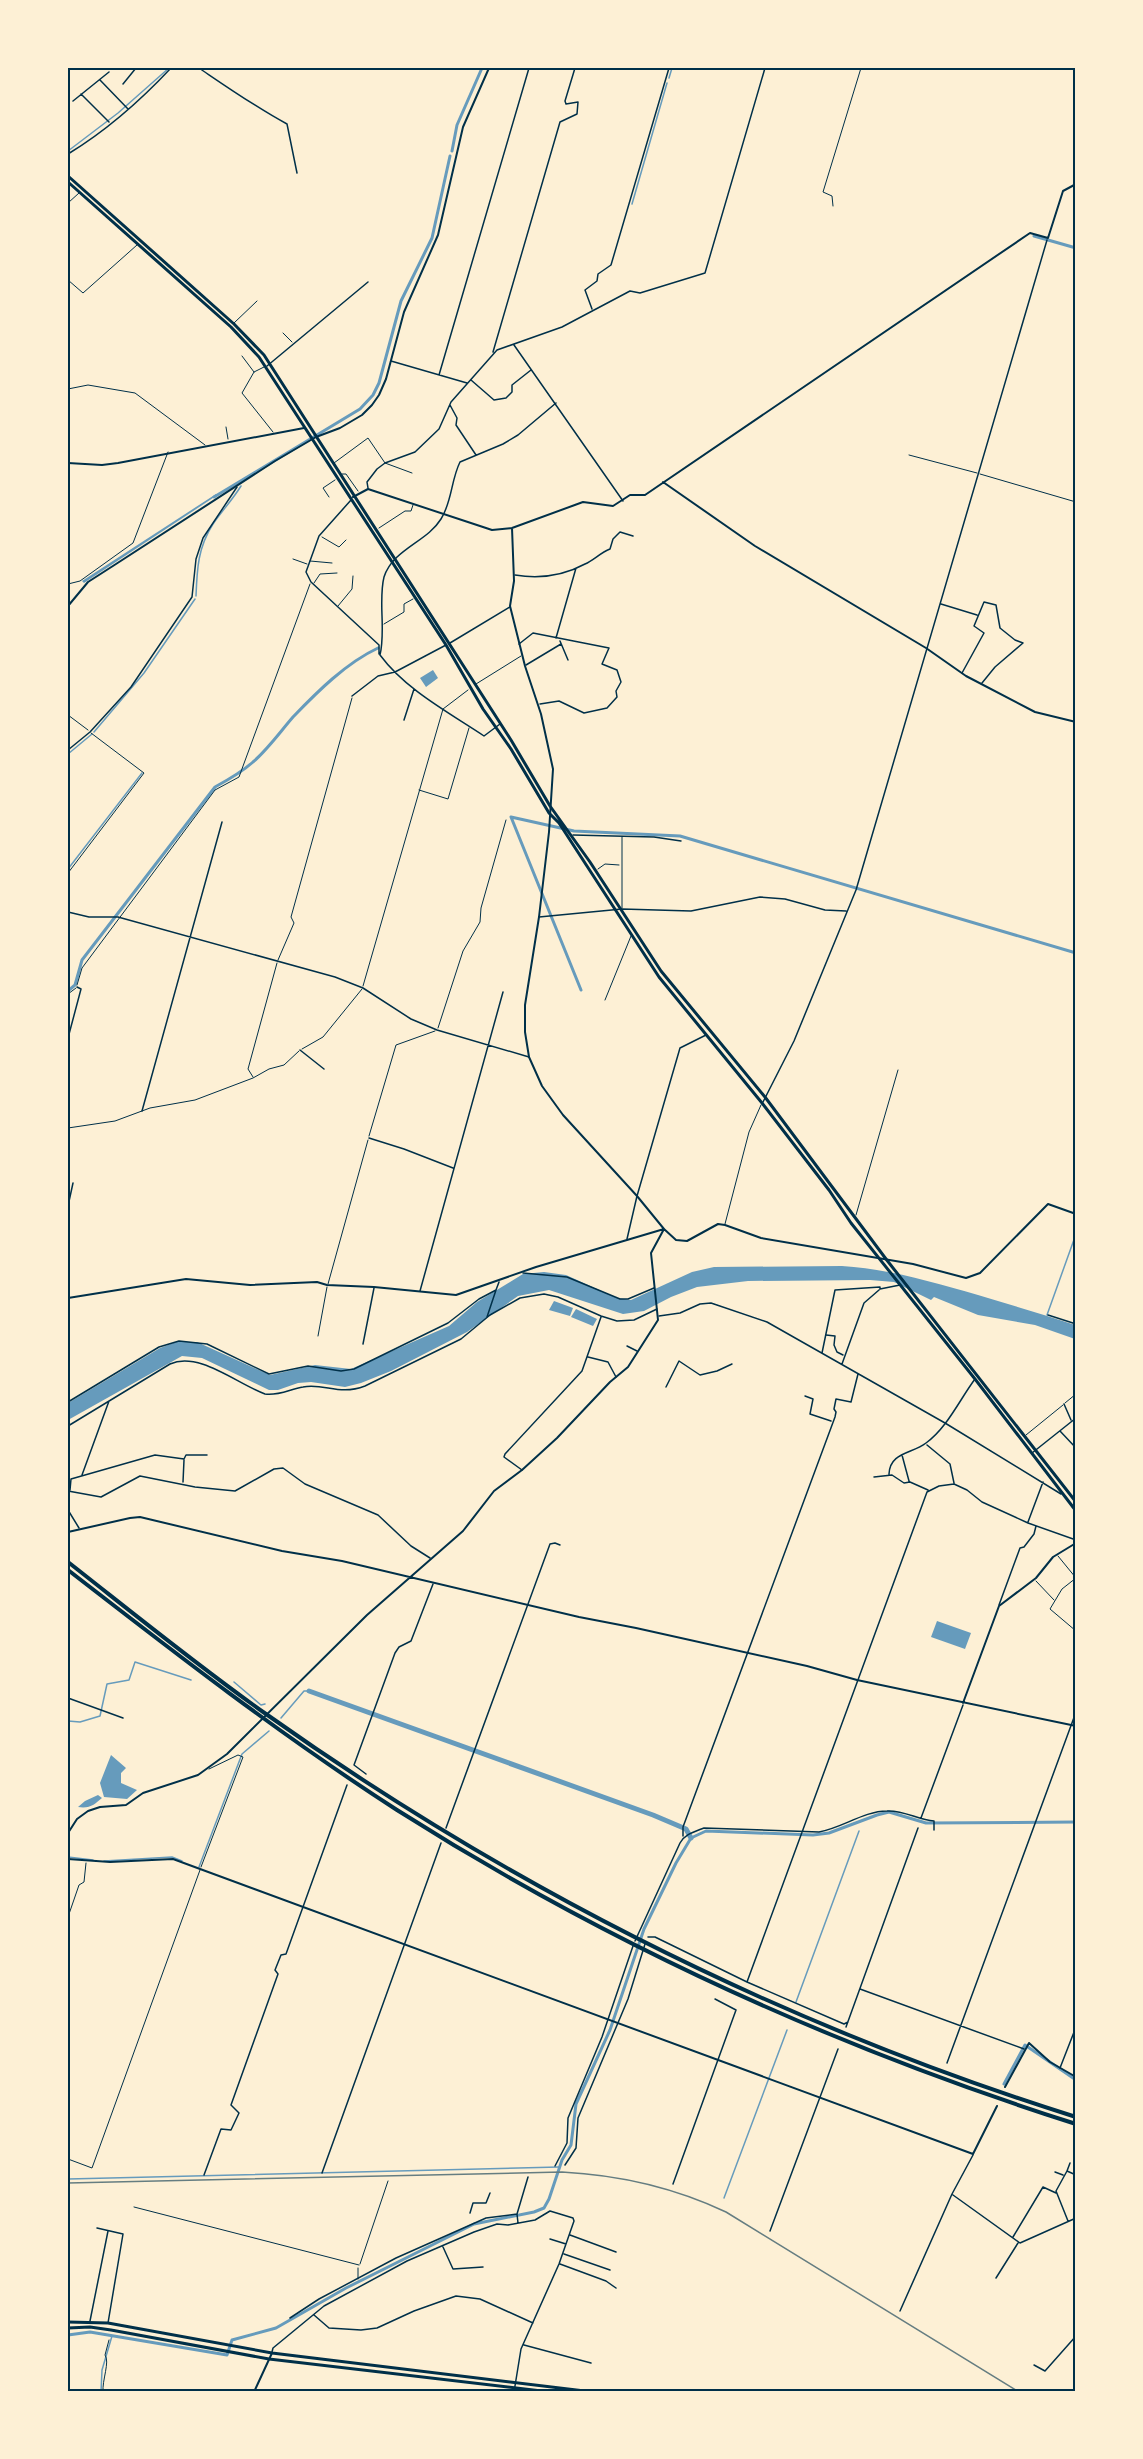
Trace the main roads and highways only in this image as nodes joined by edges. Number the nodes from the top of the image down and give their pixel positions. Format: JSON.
{"nodes":[{"id":1,"x":68,"y":176,"type":"edge"},
{"id":2,"x":68,"y":182,"type":"edge"},
{"id":3,"x":81,"y":191,"type":"junction"},
{"id":4,"x":191,"y":288,"type":"junction"},
{"id":5,"x":353,"y":498,"type":"junction"},
{"id":6,"x":393,"y":561,"type":"junction"},
{"id":7,"x":448,"y":644,"type":"junction"},
{"id":8,"x":498,"y":726,"type":"junction"},
{"id":9,"x":513,"y":748,"type":"junction"},
{"id":10,"x":570,"y":835,"type":"junction"},
{"id":11,"x":633,"y":934,"type":"junction"},
{"id":12,"x":977,"y":1378,"type":"junction"},
{"id":13,"x":1074,"y":1505,"type":"edge"},
{"id":14,"x":1076,"y":1511,"type":"edge"},
{"id":15,"x":68,"y":1562,"type":"edge"},
{"id":16,"x":68,"y":1570,"type":"edge"},
{"id":17,"x":1076,"y":2116,"type":"edge"},
{"id":18,"x":1076,"y":2124,"type":"edge"},
{"id":19,"x":68,"y":2322,"type":"edge"},
{"id":20,"x":68,"y":2328,"type":"edge"},
{"id":21,"x":515,"y":2389,"type":"edge"},
{"id":22,"x":550,"y":2391,"type":"edge"},
{"id":23,"x":593,"y":2391,"type":"edge"}],
"edges":[{"from":1,"to":3,"type":"main road"},
{"from":2,"to":3,"type":"main road"},
{"from":3,"to":4,"type":"main road"},
{"from":3,"to":4,"type":"main road"},
{"from":4,"to":5,"type":"main road"},
{"from":5,"to":6,"type":"main road"},
{"from":5,"to":6,"type":"main road"},
{"from":6,"to":7,"type":"main road"},
{"from":6,"to":7,"type":"main road"},
{"from":7,"to":8,"type":"main road"},
{"from":7,"to":8,"type":"main road"},
{"from":8,"to":9,"type":"main road"},
{"from":9,"to":10,"type":"main road"},
{"from":9,"to":10,"type":"main road"},
{"from":10,"to":11,"type":"main road"},
{"from":10,"to":11,"type":"main road"},
{"from":11,"to":12,"type":"main road"},
{"from":11,"to":12,"type":"main road"},
{"from":12,"to":13,"type":"main road"},
{"from":12,"to":13,"type":"main road"},
{"from":13,"to":14,"type":"main road"},
{"from":15,"to":17,"type":"highway"},
{"from":16,"to":18,"type":"highway"},
{"from":19,"to":23,"type":"main road"},
{"from":20,"to":21,"type":"main road"},
{"from":21,"to":22,"type":"main road"}]}
